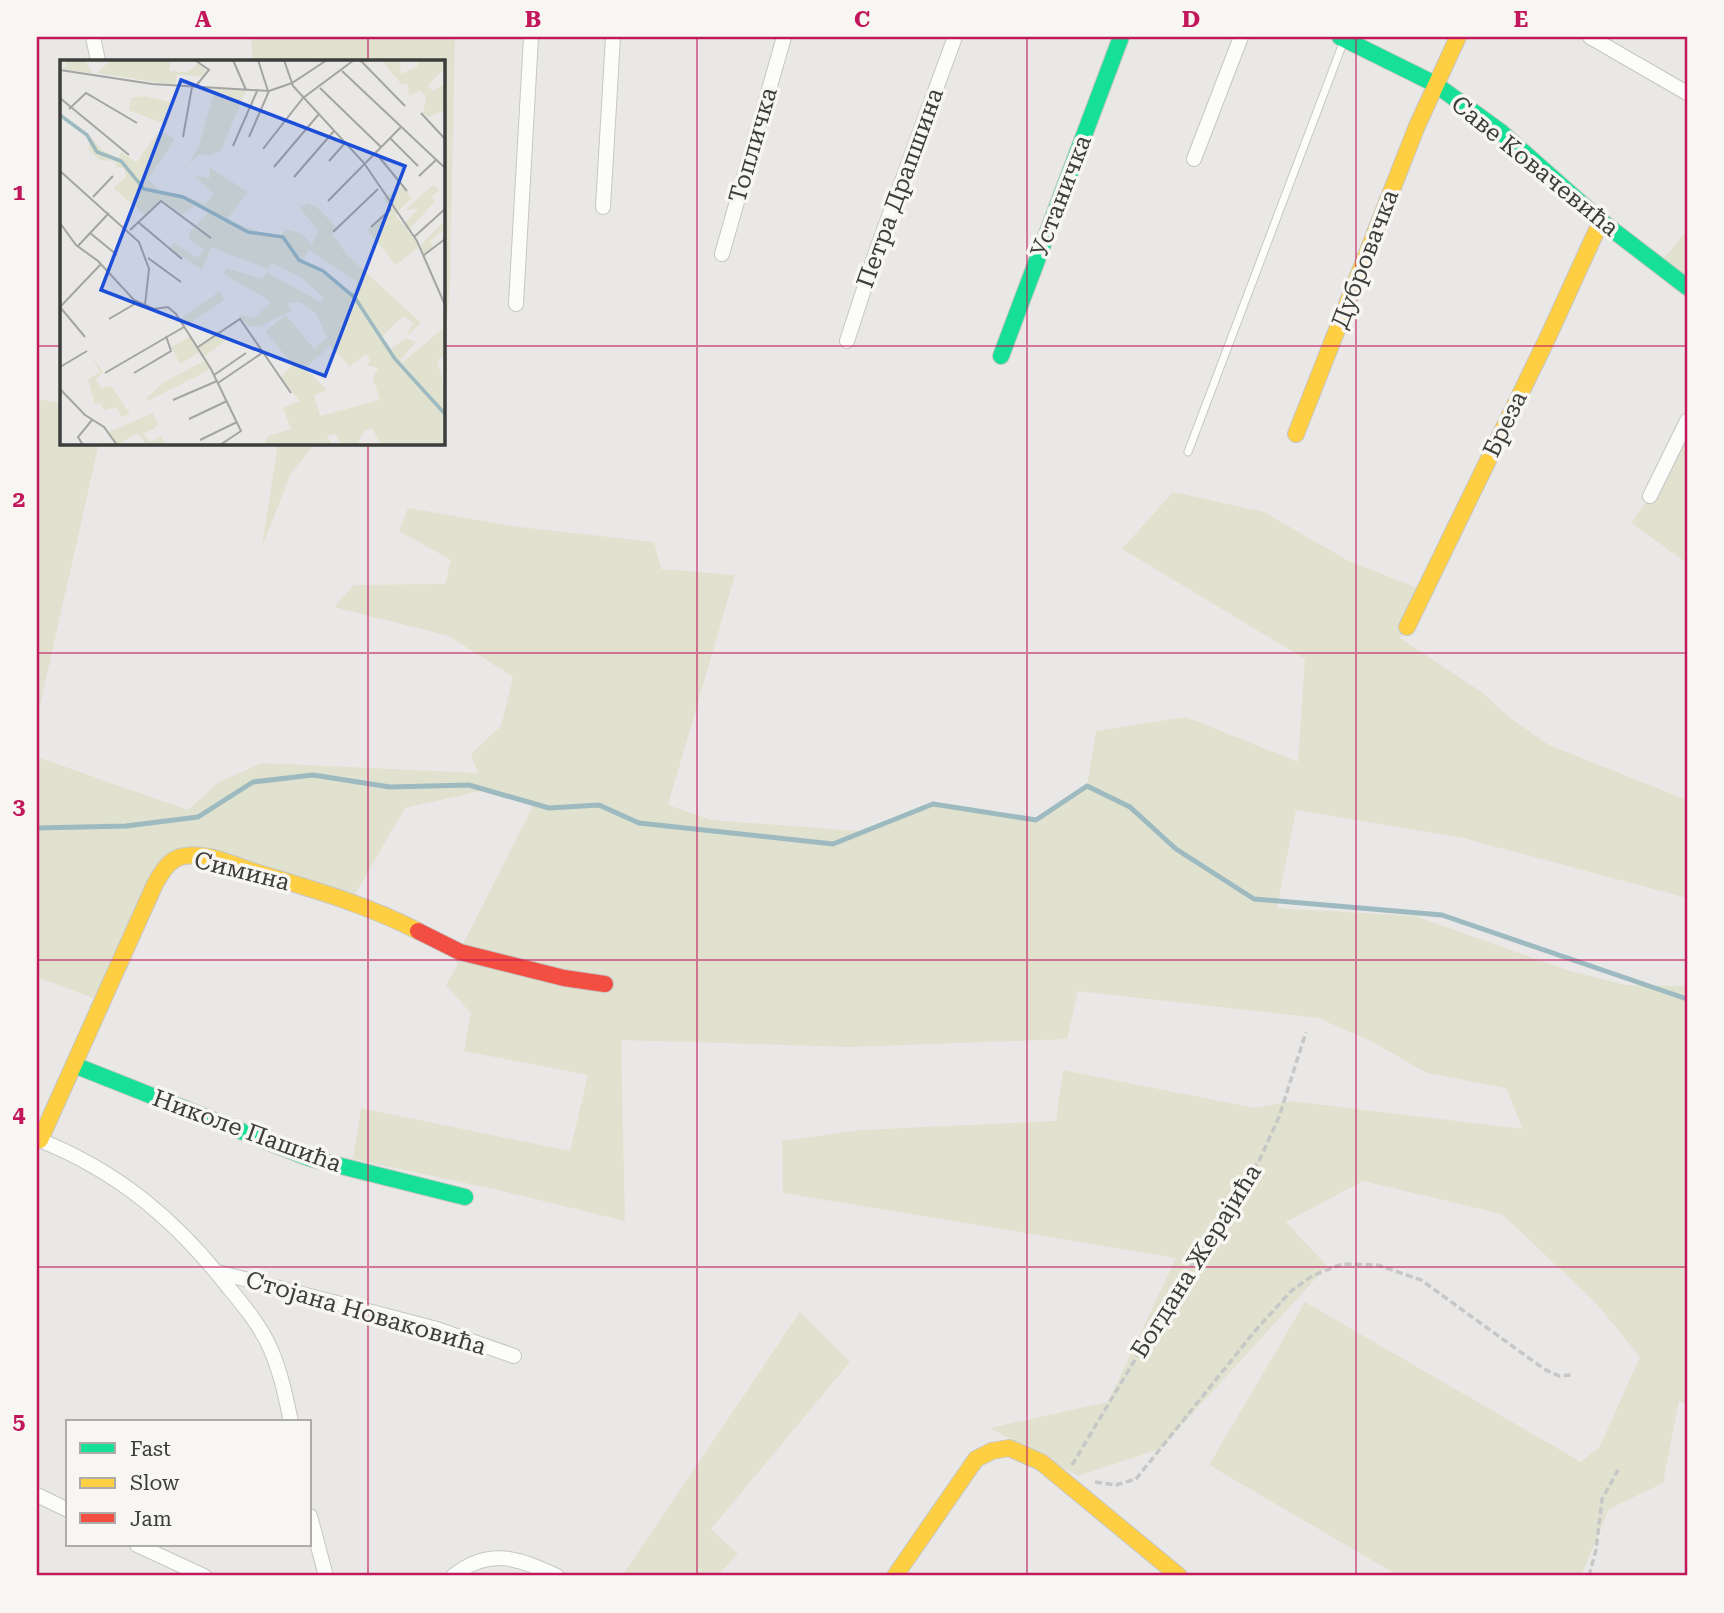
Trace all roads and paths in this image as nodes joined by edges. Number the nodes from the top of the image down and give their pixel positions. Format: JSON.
{"nodes":[{"id":1,"x":93,"y":37,"type":"edge"},
{"id":2,"x":531,"y":37,"type":"edge"},
{"id":3,"x":612,"y":37,"type":"edge"},
{"id":4,"x":784,"y":37,"type":"edge"},
{"id":5,"x":955,"y":37,"type":"edge"},
{"id":6,"x":1121,"y":37,"type":"edge"},
{"id":7,"x":1241,"y":37,"type":"edge"},
{"id":8,"x":1458,"y":37,"type":"edge"},
{"id":9,"x":1590,"y":37,"type":"edge"},
{"id":10,"x":1342,"y":38,"type":"edge"},
{"id":11,"x":98,"y":60,"type":"edge"},
{"id":12,"x":1435,"y":84,"type":"junction"},
{"id":13,"x":1687,"y":93,"type":"edge"},
{"id":14,"x":1194,"y":159,"type":"dead end"},
{"id":15,"x":603,"y":208,"type":"dead end"},
{"id":16,"x":1601,"y":221,"type":"junction"},
{"id":17,"x":722,"y":254,"type":"dead end"},
{"id":18,"x":1687,"y":288,"type":"edge"},
{"id":19,"x":516,"y":304,"type":"dead end"},
{"id":20,"x":847,"y":341,"type":"dead end"},
{"id":21,"x":1001,"y":356,"type":"dead end"},
{"id":22,"x":1687,"y":421,"type":"edge"},
{"id":23,"x":1296,"y":434,"type":"dead end"},
{"id":24,"x":1188,"y":452,"type":"dead end"},
{"id":25,"x":1650,"y":496,"type":"dead end"},
{"id":26,"x":1406,"y":627,"type":"dead end"},
{"id":27,"x":605,"y":984,"type":"dead end"},
{"id":28,"x":1306,"y":1032,"type":"dead end"},
{"id":29,"x":74,"y":1065,"type":"junction"},
{"id":30,"x":38,"y":1139,"type":"edge"},
{"id":31,"x":465,"y":1197,"type":"dead end"},
{"id":32,"x":217,"y":1272,"type":"junction"},
{"id":33,"x":514,"y":1356,"type":"dead end"},
{"id":34,"x":1571,"y":1376,"type":"dead end"},
{"id":35,"x":291,"y":1420,"type":"edge"},
{"id":36,"x":1618,"y":1470,"type":"dead end"},
{"id":37,"x":1070,"y":1484,"type":"junction"},
{"id":38,"x":37,"y":1495,"type":"edge"},
{"id":39,"x":66,"y":1509,"type":"edge"},
{"id":40,"x":312,"y":1524,"type":"edge"},
{"id":41,"x":139,"y":1546,"type":"edge"},
{"id":42,"x":204,"y":1576,"type":"edge"},
{"id":43,"x":326,"y":1576,"type":"edge"},
{"id":44,"x":453,"y":1576,"type":"edge"},
{"id":45,"x":557,"y":1576,"type":"edge"},
{"id":46,"x":895,"y":1576,"type":"edge"},
{"id":47,"x":1179,"y":1576,"type":"edge"},
{"id":48,"x":1589,"y":1576,"type":"edge"}],
"edges":[{"from":1,"to":11,"type":"street"},
{"from":2,"to":19,"type":"street"},
{"from":3,"to":15,"type":"street"},
{"from":4,"to":17,"type":"street","name":"Топличка"},
{"from":5,"to":20,"type":"street","name":"Петра Драпшина"},
{"from":6,"to":21,"type":"street","name":"Устаничка"},
{"from":7,"to":14,"type":"street"},
{"from":8,"to":12,"type":"street","name":"Дубровачка"},
{"from":9,"to":13,"type":"street"},
{"from":10,"to":12,"type":"street","name":"Саве Ковачевића"},
{"from":10,"to":24,"type":"lane"},
{"from":12,"to":16,"type":"street","name":"Саве Ковачевића"},
{"from":12,"to":23,"type":"street","name":"Дубровачка"},
{"from":16,"to":18,"type":"street","name":"Саве Ковачевића"},
{"from":16,"to":26,"type":"street","name":"Бреза"},
{"from":22,"to":25,"type":"street"},
{"from":27,"to":29,"type":"street","name":"Симина"},
{"from":28,"to":37,"type":"path","name":"Богдана Жерајића"},
{"from":29,"to":30,"type":"street","name":"Симина"},
{"from":29,"to":31,"type":"street","name":"Николе Пашића"},
{"from":30,"to":32,"type":"street"},
{"from":32,"to":33,"type":"street","name":"Стојана Новаковића"},
{"from":32,"to":35,"type":"street"},
{"from":34,"to":37,"type":"path"},
{"from":36,"to":48,"type":"path"},
{"from":37,"to":46,"type":"street"},
{"from":37,"to":47,"type":"street"},
{"from":38,"to":39,"type":"street"},
{"from":40,"to":43,"type":"street"},
{"from":41,"to":42,"type":"street"},
{"from":44,"to":45,"type":"street"}]}
